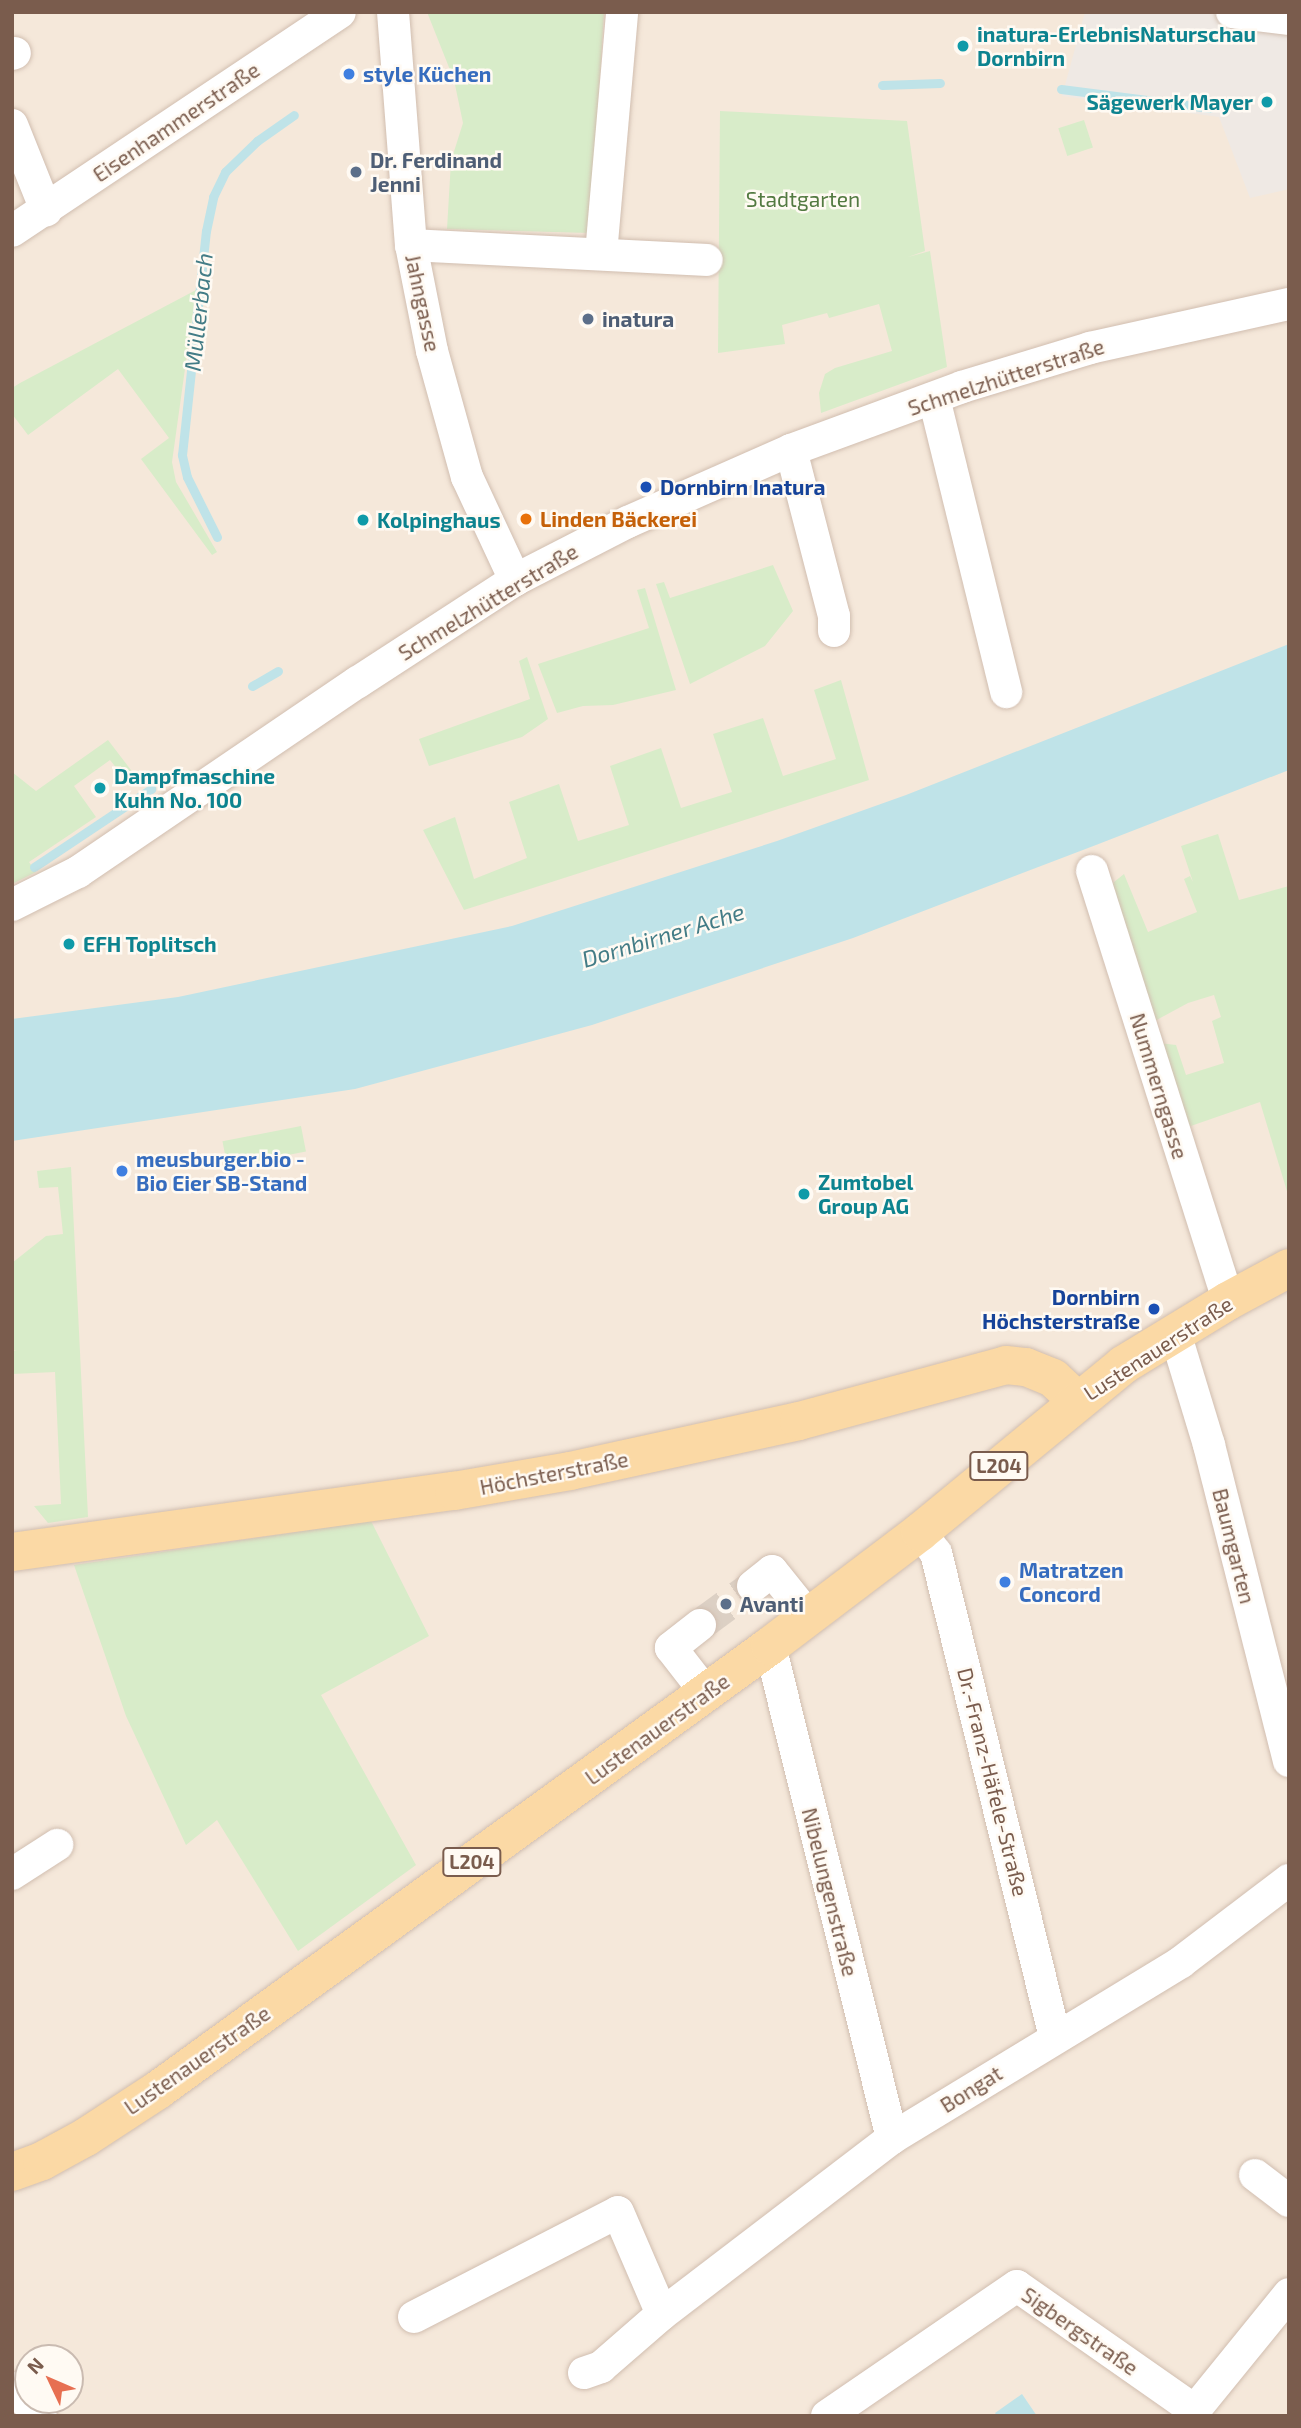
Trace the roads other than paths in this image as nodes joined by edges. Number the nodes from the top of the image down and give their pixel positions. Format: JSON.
{"nodes":[{"id":1,"x":340,"y":12,"type":"edge"},
{"id":2,"x":393,"y":12,"type":"edge"},
{"id":3,"x":622,"y":12,"type":"edge"},
{"id":4,"x":1232,"y":12,"type":"edge"},
{"id":5,"x":1289,"y":19,"type":"edge"},
{"id":6,"x":12,"y":125,"type":"edge"},
{"id":7,"x":46,"y":210,"type":"junction"},
{"id":8,"x":12,"y":231,"type":"edge"},
{"id":9,"x":411,"y":245,"type":"junction"},
{"id":10,"x":601,"y":254,"type":"junction"},
{"id":11,"x":707,"y":260,"type":"dead end"},
{"id":12,"x":1289,"y":304,"type":"edge"},
{"id":13,"x":934,"y":398,"type":"junction"},
{"id":14,"x":791,"y":450,"type":"junction"},
{"id":15,"x":515,"y":580,"type":"junction"},
{"id":16,"x":834,"y":631,"type":"dead end"},
{"id":17,"x":1006,"y":692,"type":"dead end"},
{"id":18,"x":1092,"y":871,"type":"dead end"},
{"id":19,"x":12,"y":905,"type":"edge"},
{"id":20,"x":1289,"y":1268,"type":"edge"},
{"id":21,"x":1228,"y":1301,"type":"junction"},
{"id":22,"x":1175,"y":1333,"type":"junction"},
{"id":23,"x":1077,"y":1400,"type":"junction"},
{"id":24,"x":920,"y":1532,"type":"junction"},
{"id":25,"x":12,"y":1552,"type":"edge"},
{"id":26,"x":754,"y":1586,"type":"tunnel mouth"},
{"id":27,"x":809,"y":1617,"type":"junction"},
{"id":28,"x":700,"y":1625,"type":"tunnel mouth"},
{"id":29,"x":770,"y":1646,"type":"junction"},
{"id":30,"x":706,"y":1693,"type":"junction"},
{"id":31,"x":1289,"y":1761,"type":"edge"},
{"id":32,"x":57,"y":1845,"type":"dead end"},
{"id":33,"x":12,"y":1874,"type":"edge"},
{"id":34,"x":1289,"y":1880,"type":"edge"},
{"id":35,"x":1055,"y":2037,"type":"junction"},
{"id":36,"x":892,"y":2138,"type":"junction"},
{"id":37,"x":12,"y":2172,"type":"edge"},
{"id":38,"x":1255,"y":2175,"type":"dead end"},
{"id":39,"x":1289,"y":2201,"type":"edge"},
{"id":40,"x":1289,"y":2294,"type":"edge"},
{"id":41,"x":662,"y":2314,"type":"junction"},
{"id":42,"x":414,"y":2317,"type":"dead end"},
{"id":43,"x":584,"y":2373,"type":"dead end"},
{"id":44,"x":12,"y":2388,"type":"edge"},
{"id":45,"x":1192,"y":2413,"type":"edge"},
{"id":46,"x":41,"y":2416,"type":"edge"},
{"id":47,"x":827,"y":2416,"type":"edge"}],
"edges":[{"from":1,"to":7,"type":"street","name":"Eisenhammerstraße"},
{"from":2,"to":9,"type":"street","name":"Jahngasse"},
{"from":3,"to":10,"type":"street"},
{"from":4,"to":5,"type":"street"},
{"from":6,"to":7,"type":"street"},
{"from":7,"to":8,"type":"street","name":"Eisenhammerstraße"},
{"from":9,"to":10,"type":"street"},
{"from":9,"to":15,"type":"street","name":"Jahngasse"},
{"from":10,"to":11,"type":"street"},
{"from":12,"to":13,"type":"street","name":"Schmelzhütterstraße"},
{"from":13,"to":14,"type":"street","name":"Schmelzhütterstraße"},
{"from":13,"to":17,"type":"street"},
{"from":14,"to":15,"type":"street","name":"Schmelzhütterstraße"},
{"from":14,"to":16,"type":"street"},
{"from":15,"to":19,"type":"street","name":"Schmelzhütterstraße"},
{"from":18,"to":21,"type":"street","name":"Nummerngasse"},
{"from":20,"to":21,"type":"main road","name":"Lustenauerstraße","number":"L204"},
{"from":21,"to":22,"type":"main road","name":"Lustenauerstraße","number":"L204"},
{"from":22,"to":23,"type":"main road","name":"Lustenauerstraße","number":"L204"},
{"from":22,"to":31,"type":"street","name":"Baumgarten"},
{"from":23,"to":24,"type":"main road","name":"Lustenauerstraße","number":"L204"},
{"from":23,"to":25,"type":"main road","name":"Höchsterstraße"},
{"from":24,"to":27,"type":"main road","name":"Lustenauerstraße","number":"L204"},
{"from":24,"to":35,"type":"street","name":"Dr.-Franz-Häfele-Straße"},
{"from":26,"to":27,"type":"street"},
{"from":27,"to":29,"type":"main road","name":"Lustenauerstraße","number":"L204"},
{"from":28,"to":30,"type":"street"},
{"from":29,"to":30,"type":"main road","name":"Lustenauerstraße","number":"L204"},
{"from":29,"to":36,"type":"street","name":"Nibelungenstraße"},
{"from":30,"to":37,"type":"main road","name":"Lustenauerstraße","number":"L204"},
{"from":32,"to":33,"type":"street"},
{"from":34,"to":35,"type":"street","name":"Bongat"},
{"from":35,"to":36,"type":"street","name":"Bongat"},
{"from":36,"to":41,"type":"street","name":"Bongat"},
{"from":38,"to":39,"type":"street"},
{"from":40,"to":45,"type":"street","name":"Sigbergstraße"},
{"from":41,"to":42,"type":"street"},
{"from":41,"to":43,"type":"street","name":"Bongat"},
{"from":44,"to":46,"type":"street"},
{"from":45,"to":47,"type":"street","name":"Sigbergstraße"}]}
